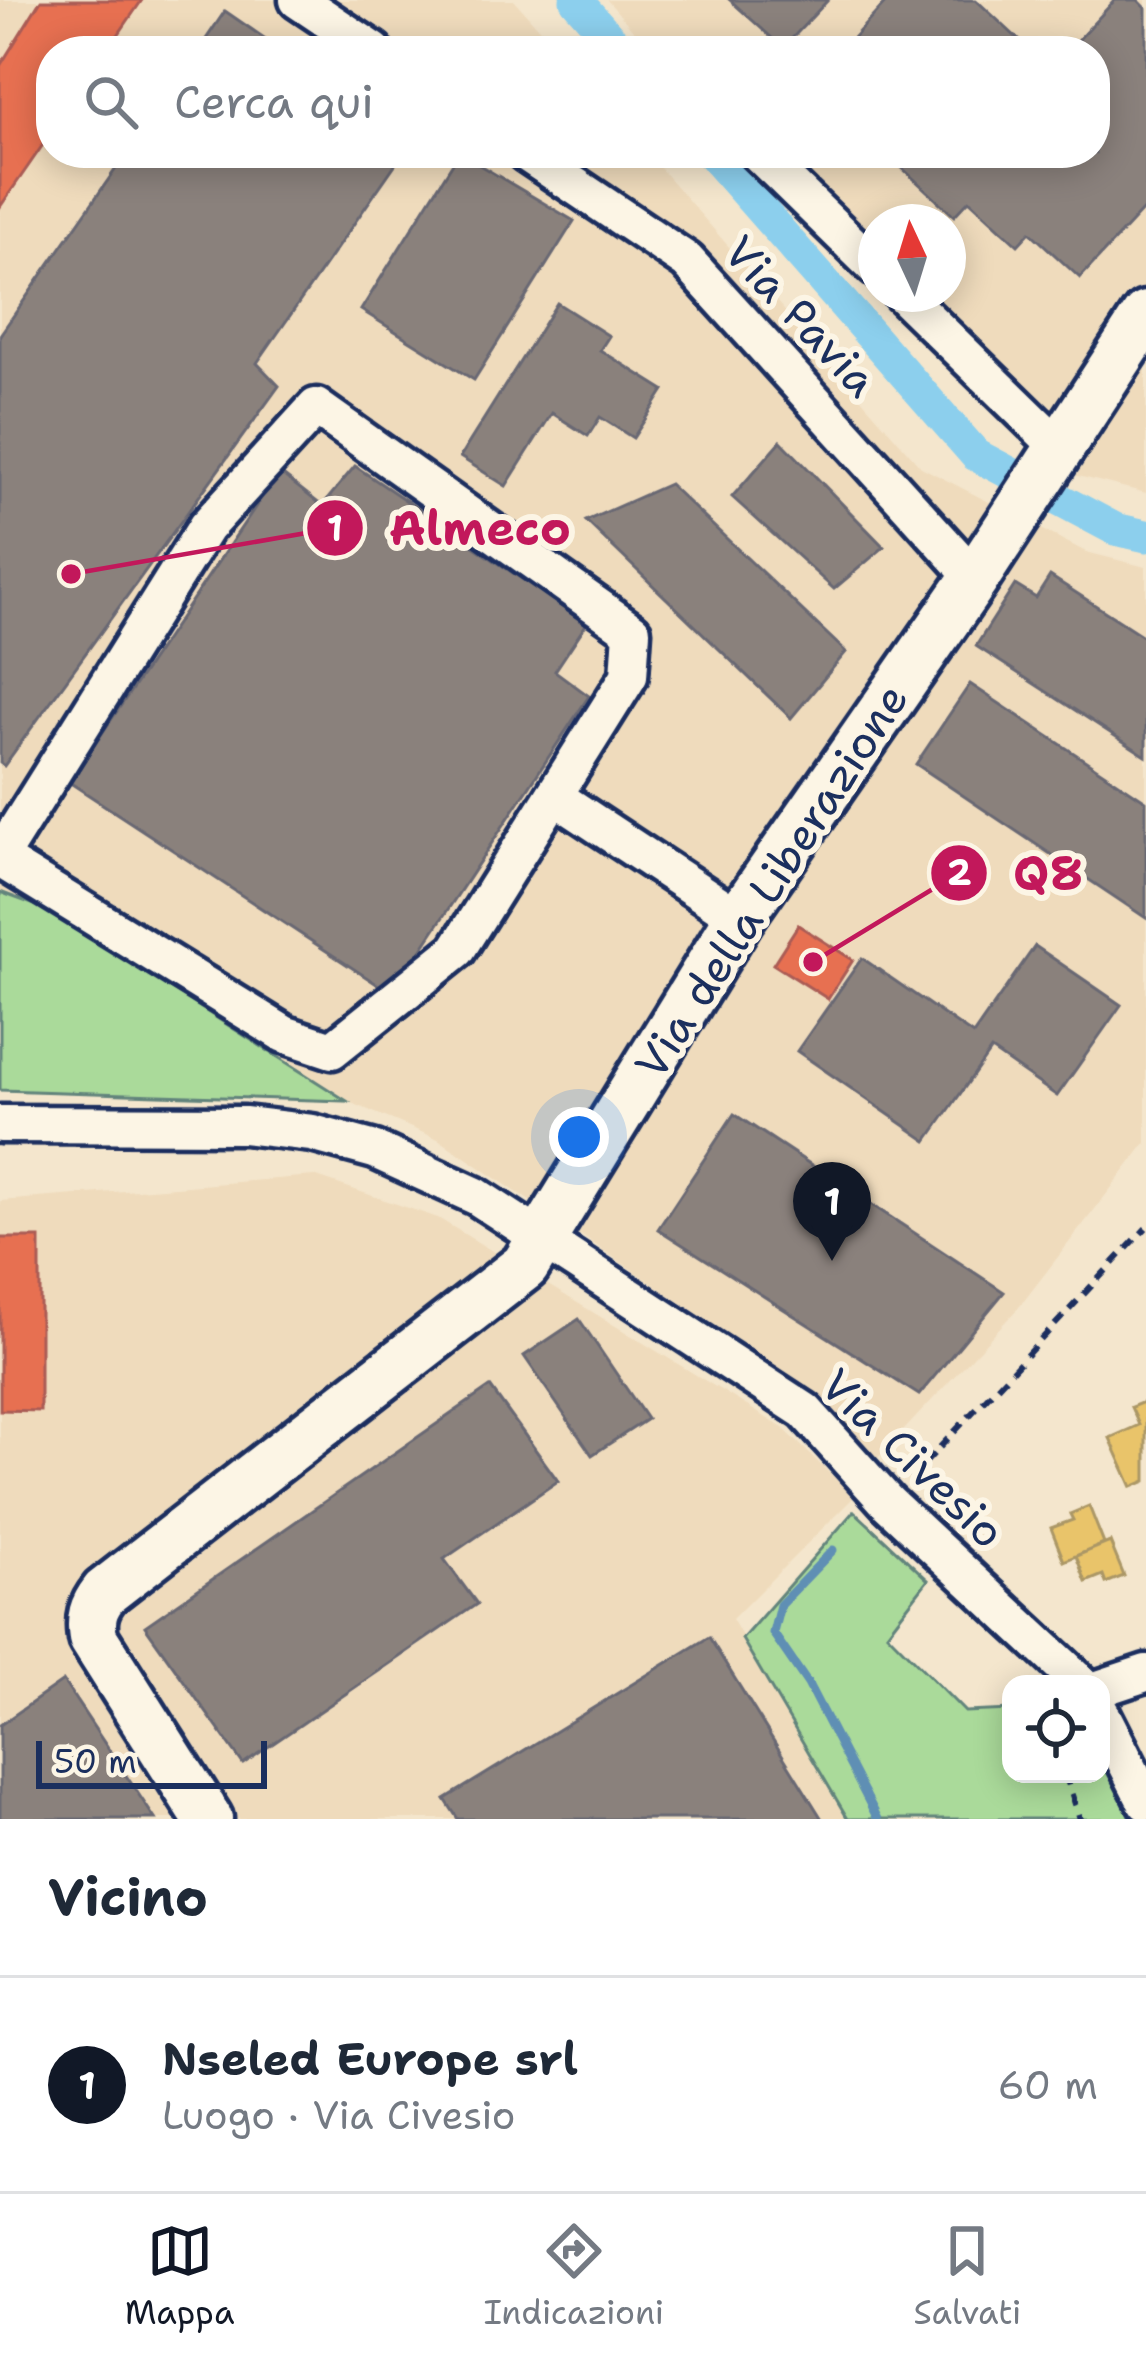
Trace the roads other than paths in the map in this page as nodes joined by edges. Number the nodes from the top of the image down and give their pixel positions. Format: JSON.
{"nodes":[{"id":1,"x":298,"y":0,"type":"edge"},
{"id":2,"x":352,"y":36,"type":"edge"},
{"id":3,"x":548,"y":168,"type":"edge"},
{"id":4,"x":773,"y":168,"type":"edge"},
{"id":5,"x":858,"y":250,"type":"edge"},
{"id":6,"x":919,"y":312,"type":"edge"},
{"id":7,"x":1146,"y":316,"type":"edge"},
{"id":8,"x":1055,"y":457,"type":"junction"},
{"id":9,"x":975,"y":578,"type":"junction"},
{"id":10,"x":554,"y":796,"type":"junction"},
{"id":11,"x":0,"y":857,"type":"edge"},
{"id":12,"x":739,"y":918,"type":"junction"},
{"id":13,"x":0,"y":1124,"type":"edge"},
{"id":14,"x":543,"y":1240,"type":"junction"},
{"id":15,"x":1146,"y":1673,"type":"edge"},
{"id":16,"x":1072,"y":1675,"type":"edge"},
{"id":17,"x":1110,"y":1685,"type":"edge"},
{"id":18,"x":1110,"y":1731,"type":"edge"},
{"id":19,"x":1146,"y":1802,"type":"edge"},
{"id":20,"x":208,"y":1819,"type":"edge"}],
"edges":[{"from":1,"to":2,"type":"street"},
{"from":3,"to":9,"type":"street","name":"Via Pavia"},
{"from":4,"to":5,"type":"street"},
{"from":6,"to":8,"type":"street"},
{"from":7,"to":8,"type":"street","name":"Via della Liberazione"},
{"from":8,"to":9,"type":"street","name":"Via della Liberazione"},
{"from":9,"to":12,"type":"street","name":"Via della Liberazione"},
{"from":10,"to":11,"type":"street"},
{"from":10,"to":11,"type":"street"},
{"from":10,"to":12,"type":"street"},
{"from":12,"to":14,"type":"street","name":"Via della Liberazione"},
{"from":13,"to":14,"type":"street","name":"Via Civesio"},
{"from":14,"to":16,"type":"street","name":"Via Civesio"},
{"from":14,"to":20,"type":"street","name":"Via della Liberazione"},
{"from":15,"to":17,"type":"street"},
{"from":18,"to":19,"type":"street"}]}
